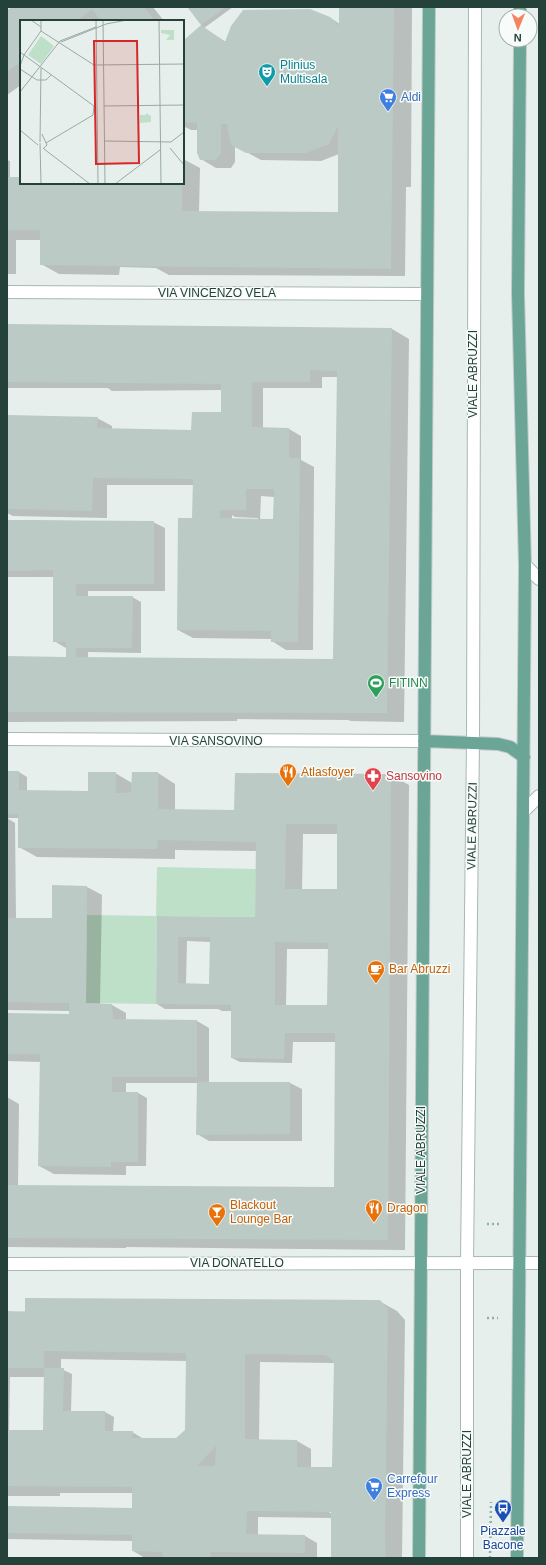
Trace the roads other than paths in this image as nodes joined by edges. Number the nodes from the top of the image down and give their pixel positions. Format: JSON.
{"nodes":[{"id":1,"x":429,"y":7,"type":"edge"},
{"id":2,"x":475,"y":7,"type":"edge"},
{"id":3,"x":520,"y":48,"type":"edge"},
{"id":4,"x":7,"y":292,"type":"edge"},
{"id":5,"x":427,"y":294,"type":"junction"},
{"id":6,"x":525,"y":565,"type":"junction"},
{"id":7,"x":539,"y":579,"type":"edge"},
{"id":8,"x":7,"y":739,"type":"edge"},
{"id":9,"x":424,"y":741,"type":"junction"},
{"id":10,"x":473,"y":742,"type":"junction"},
{"id":11,"x":524,"y":758,"type":"junction"},
{"id":12,"x":539,"y":796,"type":"edge"},
{"id":13,"x":524,"y":811,"type":"junction"},
{"id":14,"x":467,"y":1262,"type":"junction"},
{"id":15,"x":421,"y":1263,"type":"junction"},
{"id":16,"x":519,"y":1263,"type":"junction"},
{"id":17,"x":539,"y":1263,"type":"edge"},
{"id":18,"x":7,"y":1264,"type":"edge"},
{"id":19,"x":419,"y":1558,"type":"edge"},
{"id":20,"x":467,"y":1558,"type":"edge"},
{"id":21,"x":517,"y":1558,"type":"edge"}],
"edges":[{"from":1,"to":5,"type":"main road","name":"VIALE ABRUZZI"},
{"from":2,"to":10,"type":"street","name":"VIALE ABRUZZI"},
{"from":3,"to":6,"type":"main road"},
{"from":4,"to":5,"type":"street","name":"VIA VINCENZO VELA"},
{"from":5,"to":9,"type":"main road","name":"VIALE ABRUZZI"},
{"from":6,"to":7,"type":"street"},
{"from":6,"to":11,"type":"main road"},
{"from":8,"to":9,"type":"street","name":"VIA SANSOVINO"},
{"from":9,"to":10,"type":"main road"},
{"from":9,"to":15,"type":"main road","name":"VIALE ABRUZZI"},
{"from":10,"to":11,"type":"main road"},
{"from":10,"to":14,"type":"street","name":"VIALE ABRUZZI"},
{"from":11,"to":13,"type":"main road"},
{"from":12,"to":13,"type":"street"},
{"from":13,"to":16,"type":"main road"},
{"from":14,"to":15,"type":"street","name":"VIA DONATELLO"},
{"from":14,"to":16,"type":"street","name":"VIA DONATELLO"},
{"from":14,"to":20,"type":"street","name":"VIALE ABRUZZI"},
{"from":15,"to":18,"type":"street","name":"VIA DONATELLO"},
{"from":15,"to":19,"type":"main road","name":"VIALE ABRUZZI"},
{"from":16,"to":17,"type":"street","name":"VIA DONATELLO"},
{"from":16,"to":21,"type":"main road"}]}
